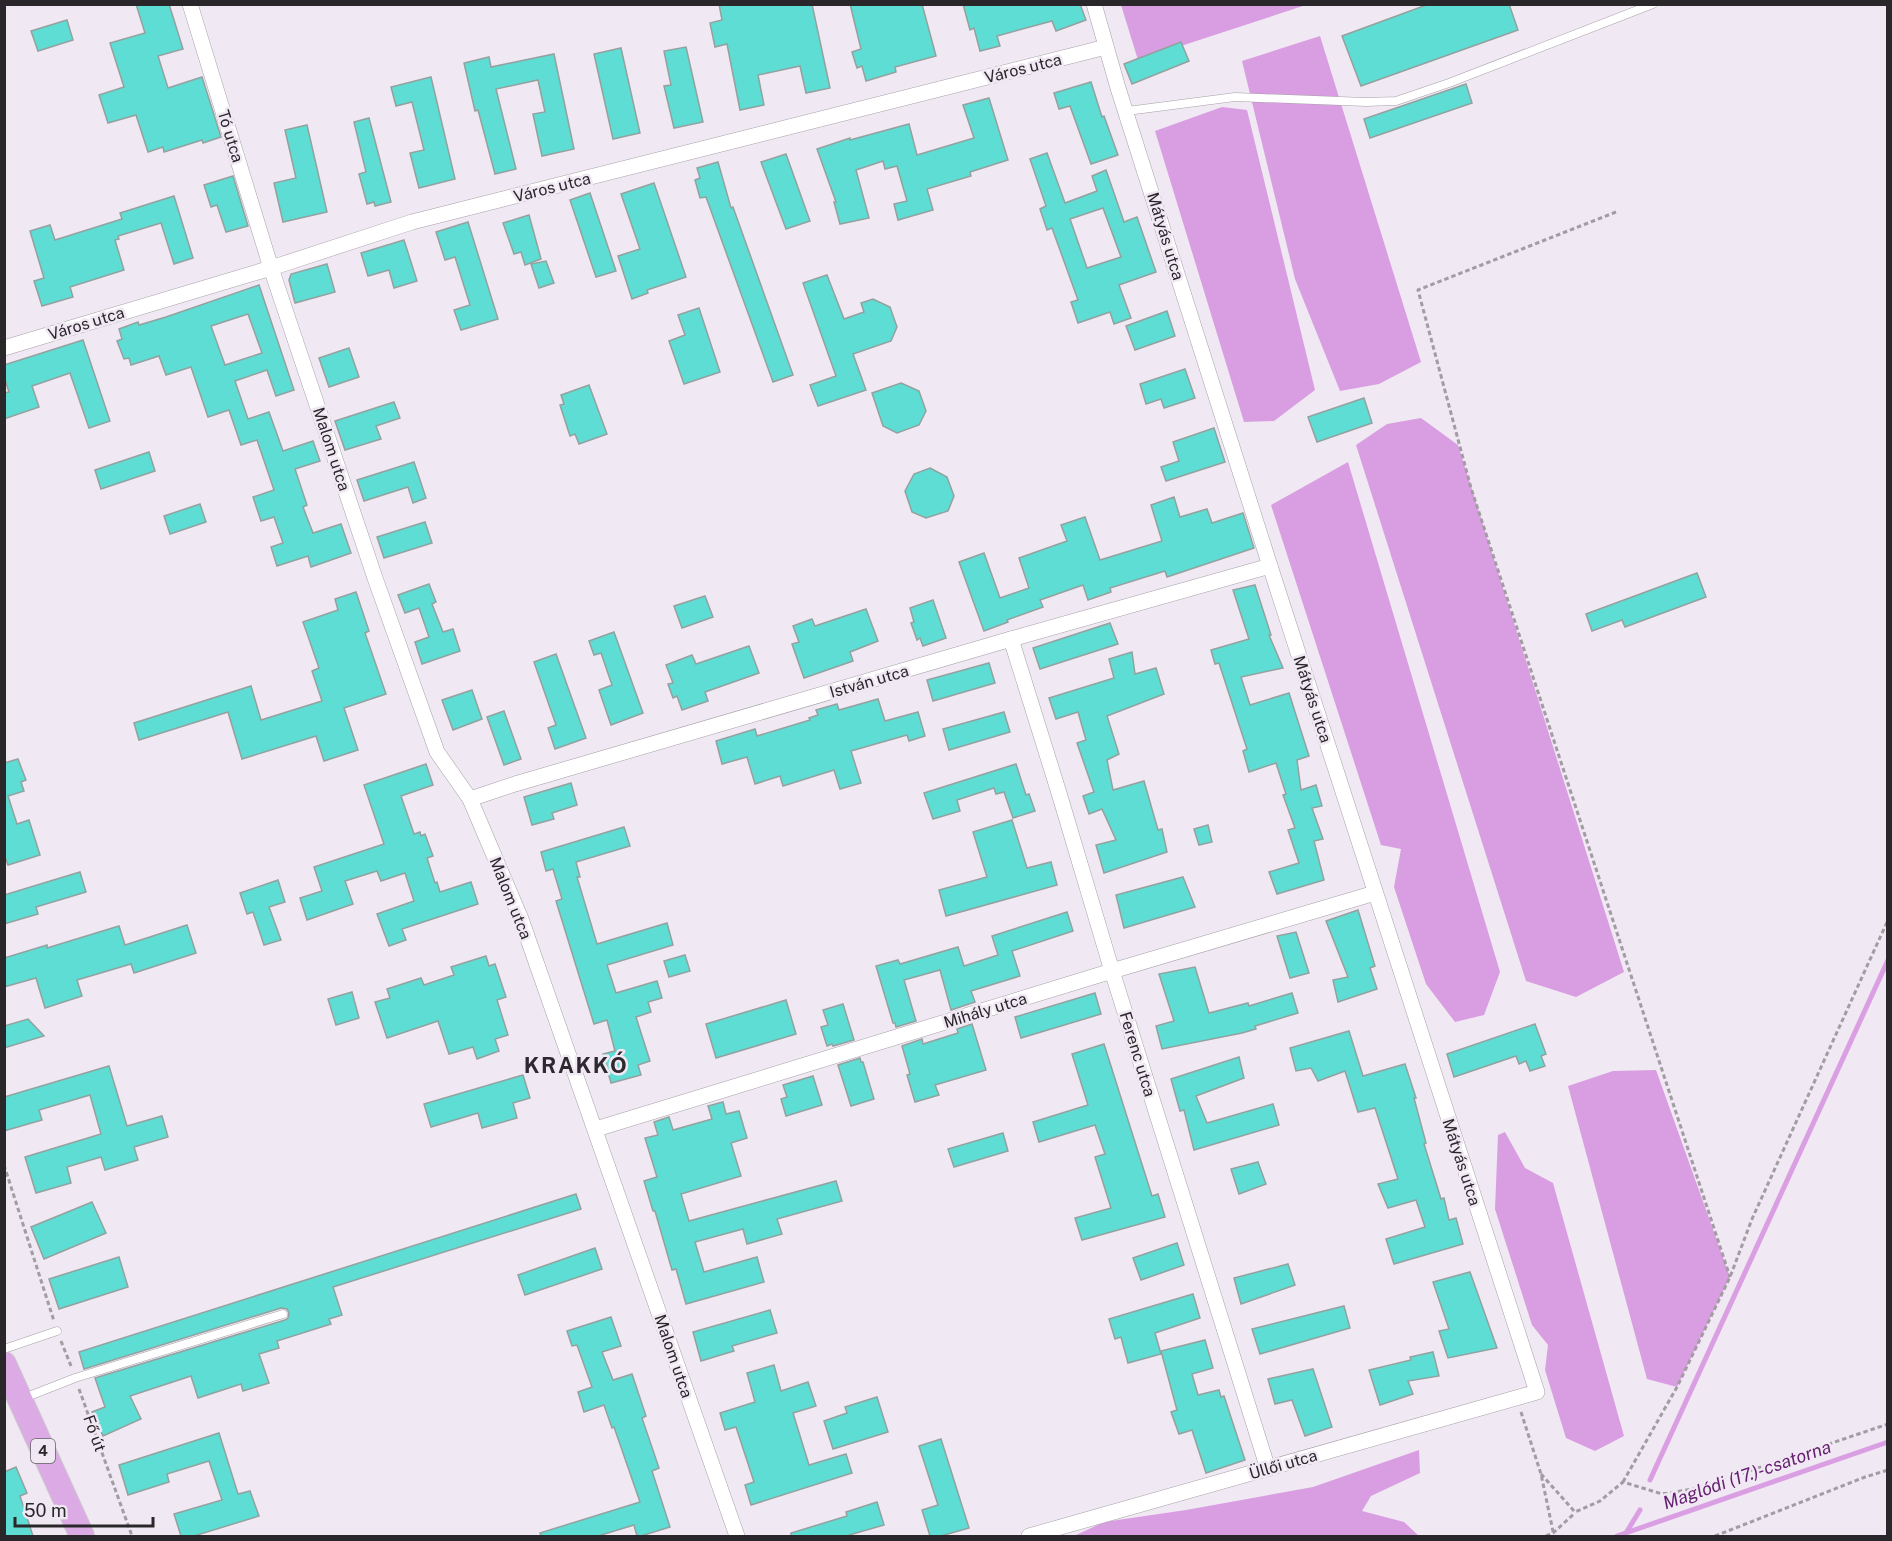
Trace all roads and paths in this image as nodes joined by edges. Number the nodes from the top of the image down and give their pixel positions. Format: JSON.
{"nodes":[{"id":1,"x":190,"y":4,"type":"edge"},
{"id":2,"x":1094,"y":4,"type":"edge"},
{"id":3,"x":1653,"y":4,"type":"edge"},
{"id":4,"x":1106,"y":47,"type":"junction"},
{"id":5,"x":1126,"y":111,"type":"junction"},
{"id":6,"x":1616,"y":212,"type":"dead end"},
{"id":7,"x":271,"y":268,"type":"junction"},
{"id":8,"x":4,"y":348,"type":"edge"},
{"id":9,"x":1270,"y":566,"type":"junction"},
{"id":10,"x":1011,"y":639,"type":"junction"},
{"id":11,"x":470,"y":799,"type":"junction"},
{"id":12,"x":1375,"y":893,"type":"junction"},
{"id":13,"x":1887,"y":920,"type":"edge"},
{"id":14,"x":1112,"y":971,"type":"junction"},
{"id":15,"x":596,"y":1129,"type":"junction"},
{"id":16,"x":4,"y":1165,"type":"edge"},
{"id":17,"x":1730,"y":1278,"type":"junction"},
{"id":18,"x":283,"y":1314,"type":"dead end"},
{"id":19,"x":57,"y":1331,"type":"junction"},
{"id":20,"x":4,"y":1349,"type":"edge"},
{"id":21,"x":4,"y":1364,"type":"edge"},
{"id":22,"x":75,"y":1378,"type":"junction"},
{"id":23,"x":1537,"y":1392,"type":"joint"},
{"id":24,"x":1517,"y":1398,"type":"junction"},
{"id":25,"x":20,"y":1399,"type":"junction"},
{"id":26,"x":1887,"y":1424,"type":"edge"},
{"id":27,"x":1268,"y":1469,"type":"junction"},
{"id":28,"x":1887,"y":1470,"type":"edge"},
{"id":29,"x":1541,"y":1474,"type":"junction"},
{"id":30,"x":1623,"y":1482,"type":"junction"},
{"id":31,"x":1575,"y":1512,"type":"junction"},
{"id":32,"x":1553,"y":1535,"type":"edge"},
{"id":33,"x":82,"y":1536,"type":"edge"},
{"id":34,"x":132,"y":1536,"type":"edge"},
{"id":35,"x":736,"y":1536,"type":"edge"},
{"id":36,"x":1029,"y":1536,"type":"edge"},
{"id":37,"x":1546,"y":1536,"type":"edge"},
{"id":38,"x":1715,"y":1536,"type":"edge"}],
"edges":[{"from":1,"to":7,"type":"street","name":"Tó utca"},
{"from":2,"to":4,"type":"street","name":"Mátyás utca"},
{"from":3,"to":5,"type":"lane"},
{"from":4,"to":5,"type":"street","name":"Mátyás utca"},
{"from":4,"to":7,"type":"street","name":"Város utca"},
{"from":5,"to":9,"type":"street","name":"Mátyás utca"},
{"from":6,"to":17,"type":"path"},
{"from":7,"to":8,"type":"street","name":"Város utca"},
{"from":7,"to":11,"type":"street","name":"Malom utca"},
{"from":9,"to":10,"type":"street","name":"István utca"},
{"from":9,"to":12,"type":"street","name":"Mátyás utca"},
{"from":10,"to":11,"type":"street","name":"István utca"},
{"from":10,"to":14,"type":"street","name":"Ferenc utca"},
{"from":11,"to":15,"type":"street","name":"Malom utca"},
{"from":12,"to":14,"type":"street","name":"Mihály utca"},
{"from":12,"to":23,"type":"street","name":"Mátyás utca"},
{"from":13,"to":17,"type":"path"},
{"from":14,"to":15,"type":"street","name":"Mihály utca"},
{"from":14,"to":27,"type":"street","name":"Ferenc utca"},
{"from":15,"to":35,"type":"street","name":"Malom utca"},
{"from":16,"to":19,"type":"path","name":"Fő út"},
{"from":17,"to":30,"type":"path"},
{"from":18,"to":22,"type":"lane"},
{"from":19,"to":20,"type":"lane"},
{"from":19,"to":22,"type":"path","name":"Fő út"},
{"from":21,"to":25,"type":"main road","number":"4"},
{"from":22,"to":25,"type":"lane"},
{"from":22,"to":34,"type":"path","name":"Fő út"},
{"from":23,"to":24,"type":"street","name":"Üllői utca"},
{"from":24,"to":27,"type":"street","name":"Üllői utca"},
{"from":24,"to":29,"type":"path"},
{"from":25,"to":33,"type":"main road","number":"4"},
{"from":26,"to":30,"type":"path"},
{"from":27,"to":36,"type":"street","name":"Üllői utca"},
{"from":28,"to":38,"type":"path"},
{"from":29,"to":31,"type":"path"},
{"from":29,"to":32,"type":"path"},
{"from":30,"to":31,"type":"path"},
{"from":31,"to":32,"type":"path"},
{"from":32,"to":37,"type":"path"}]}
